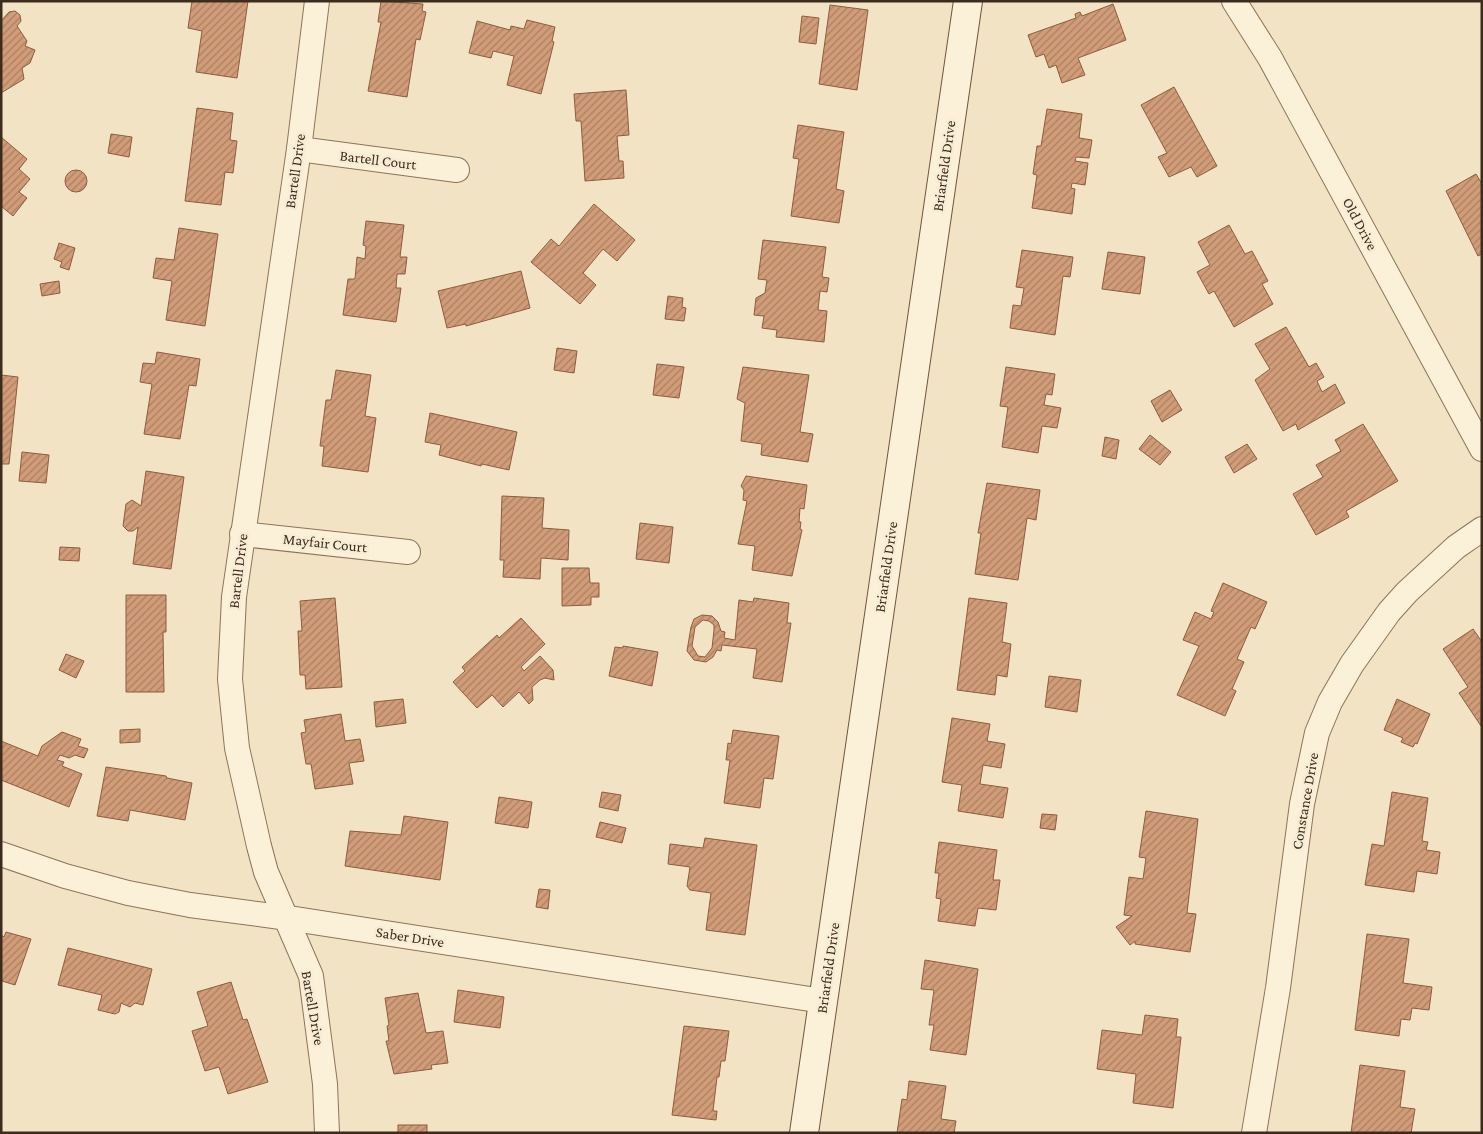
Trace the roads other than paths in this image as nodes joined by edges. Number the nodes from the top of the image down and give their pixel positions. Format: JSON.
{"nodes":[{"id":1,"x":317,"y":1,"type":"edge"},
{"id":2,"x":968,"y":1,"type":"edge"},
{"id":3,"x":1234,"y":1,"type":"edge"},
{"id":4,"x":299,"y":149,"type":"junction"},
{"id":5,"x":458,"y":170,"type":"dead end"},
{"id":6,"x":1482,"y":449,"type":"edge"},
{"id":7,"x":1482,"y":529,"type":"edge"},
{"id":8,"x":242,"y":534,"type":"junction"},
{"id":9,"x":408,"y":552,"type":"dead end"},
{"id":10,"x":1,"y":854,"type":"edge"},
{"id":11,"x":288,"y":918,"type":"junction"},
{"id":12,"x":823,"y":1002,"type":"junction"},
{"id":13,"x":327,"y":1133,"type":"edge"},
{"id":14,"x":804,"y":1133,"type":"edge"},
{"id":15,"x":1254,"y":1133,"type":"edge"}],
"edges":[{"from":1,"to":4,"type":"street","name":"Bartell Drive"},
{"from":2,"to":12,"type":"street","name":"Briarfield Drive"},
{"from":3,"to":6,"type":"street","name":"Old Drive"},
{"from":4,"to":5,"type":"street","name":"Bartell Court"},
{"from":4,"to":8,"type":"street","name":"Bartell Drive"},
{"from":7,"to":15,"type":"street","name":"Constance Drive"},
{"from":8,"to":9,"type":"street","name":"Mayfair Court"},
{"from":8,"to":11,"type":"street","name":"Bartell Drive"},
{"from":10,"to":11,"type":"street","name":"Saber Drive"},
{"from":11,"to":12,"type":"street","name":"Saber Drive"},
{"from":11,"to":13,"type":"street","name":"Bartell Drive"},
{"from":12,"to":14,"type":"street","name":"Briarfield Drive"}]}
